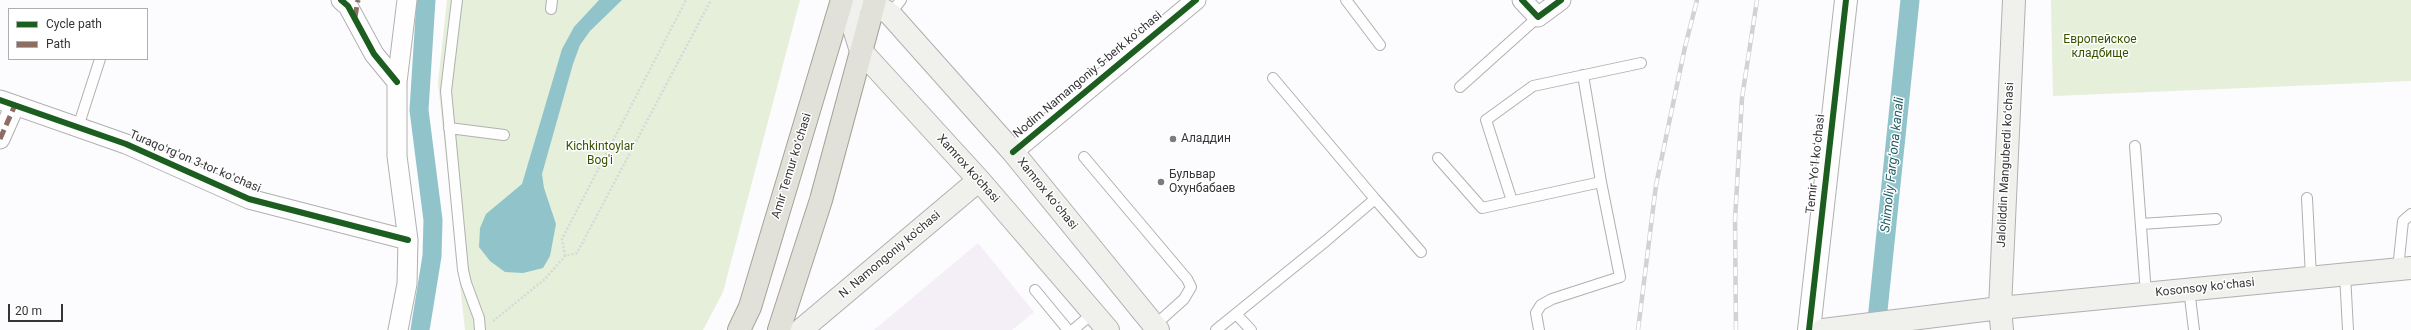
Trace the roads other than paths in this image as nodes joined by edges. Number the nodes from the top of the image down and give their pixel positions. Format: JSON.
{"nodes":[{"id":1,"x":341,"y":0,"type":"edge"},
{"id":2,"x":358,"y":0,"type":"edge"},
{"id":3,"x":407,"y":0,"type":"edge"},
{"id":4,"x":457,"y":0,"type":"edge"},
{"id":5,"x":842,"y":0,"type":"edge"},
{"id":6,"x":845,"y":0,"type":"edge"},
{"id":7,"x":1196,"y":0,"type":"edge"},
{"id":8,"x":1346,"y":0,"type":"edge"},
{"id":9,"x":1522,"y":0,"type":"edge"},
{"id":10,"x":1561,"y":0,"type":"edge"},
{"id":11,"x":1846,"y":0,"type":"edge"},
{"id":12,"x":2014,"y":0,"type":"edge"},
{"id":13,"x":880,"y":4,"type":"edge"},
{"id":14,"x":1538,"y":17,"type":"junction"},
{"id":15,"x":355,"y":19,"type":"junction"},
{"id":16,"x":1380,"y":44,"type":"dead end"},
{"id":17,"x":861,"y":51,"type":"junction"},
{"id":18,"x":100,"y":60,"type":"edge"},
{"id":19,"x":1641,"y":63,"type":"dead end"},
{"id":20,"x":1583,"y":75,"type":"junction"},
{"id":21,"x":1273,"y":78,"type":"dead end"},
{"id":22,"x":397,"y":82,"type":"junction"},
{"id":23,"x":1460,"y":87,"type":"dead end"},
{"id":24,"x":8,"y":102,"type":"edge"},
{"id":25,"x":78,"y":127,"type":"junction"},
{"id":26,"x":449,"y":128,"type":"junction"},
{"id":27,"x":504,"y":135,"type":"dead end"},
{"id":28,"x":0,"y":139,"type":"edge"},
{"id":29,"x":2135,"y":146,"type":"dead end"},
{"id":30,"x":1013,"y":152,"type":"junction"},
{"id":31,"x":1084,"y":157,"type":"dead end"},
{"id":32,"x":1438,"y":158,"type":"dead end"},
{"id":33,"x":979,"y":180,"type":"junction"},
{"id":34,"x":1601,"y":182,"type":"junction"},
{"id":35,"x":2307,"y":198,"type":"dead end"},
{"id":36,"x":1375,"y":199,"type":"junction"},
{"id":37,"x":1512,"y":201,"type":"junction"},
{"id":38,"x":2411,"y":214,"type":"edge"},
{"id":39,"x":2216,"y":219,"type":"dead end"},
{"id":40,"x":2141,"y":224,"type":"junction"},
{"id":41,"x":408,"y":240,"type":"junction"},
{"id":42,"x":1421,"y":252,"type":"dead end"},
{"id":43,"x":2404,"y":269,"type":"edge"},
{"id":44,"x":2344,"y":274,"type":"junction"},
{"id":45,"x":2312,"y":278,"type":"junction"},
{"id":46,"x":2189,"y":289,"type":"junction"},
{"id":47,"x":1035,"y":290,"type":"dead end"},
{"id":48,"x":2146,"y":294,"type":"junction"},
{"id":49,"x":2000,"y":308,"type":"junction"},
{"id":50,"x":1093,"y":313,"type":"junction"},
{"id":51,"x":1237,"y":315,"type":"junction"},
{"id":52,"x":484,"y":328,"type":"edge"},
{"id":53,"x":1157,"y":328,"type":"edge"},
{"id":54,"x":398,"y":330,"type":"edge"},
{"id":55,"x":739,"y":330,"type":"edge"},
{"id":56,"x":778,"y":330,"type":"edge"},
{"id":57,"x":801,"y":330,"type":"edge"},
{"id":58,"x":1068,"y":330,"type":"edge"},
{"id":59,"x":1073,"y":330,"type":"edge"},
{"id":60,"x":1108,"y":330,"type":"edge"},
{"id":61,"x":1216,"y":330,"type":"edge"},
{"id":62,"x":1251,"y":330,"type":"edge"},
{"id":63,"x":1539,"y":330,"type":"edge"},
{"id":64,"x":1809,"y":330,"type":"edge"},
{"id":65,"x":1823,"y":330,"type":"edge"},
{"id":66,"x":2002,"y":330,"type":"edge"},
{"id":67,"x":2194,"y":330,"type":"edge"},
{"id":68,"x":2348,"y":330,"type":"edge"}],
"edges":[{"from":1,"to":15,"type":"street"},
{"from":2,"to":15,"type":"street"},
{"from":3,"to":22,"type":"street"},
{"from":4,"to":26,"type":"lane"},
{"from":5,"to":55,"type":"main road","name":"Amir Temur koʻchasi"},
{"from":6,"to":17,"type":"main road","name":"Xamrox ko'chasi"},
{"from":7,"to":30,"type":"street","name":"Nodim Namangoniy 5-berk koʻchasi"},
{"from":8,"to":16,"type":"lane"},
{"from":9,"to":14,"type":"street"},
{"from":10,"to":14,"type":"street"},
{"from":11,"to":64,"type":"street","name":"Temir Yoʻl koʻchasi"},
{"from":12,"to":49,"type":"main road","name":"Jaloliddin Manguberdi koʻchasi"},
{"from":13,"to":17,"type":"main road"},
{"from":13,"to":30,"type":"main road","name":"Xamrox koʻchasi"},
{"from":14,"to":23,"type":"lane"},
{"from":15,"to":22,"type":"street"},
{"from":17,"to":33,"type":"main road","name":"Xamrox ko'chasi"},
{"from":17,"to":56,"type":"main road"},
{"from":18,"to":25,"type":"lane"},
{"from":19,"to":20,"type":"lane"},
{"from":20,"to":34,"type":"lane"},
{"from":20,"to":37,"type":"lane"},
{"from":21,"to":36,"type":"lane"},
{"from":22,"to":41,"type":"street"},
{"from":24,"to":25,"type":"street","name":"Turaqoʻrgʻon 3-tor koʻchasi"},
{"from":24,"to":28,"type":"street"},
{"from":25,"to":41,"type":"street","name":"Turaqoʻrgʻon 3-tor koʻchasi"},
{"from":26,"to":27,"type":"lane"},
{"from":26,"to":52,"type":"lane"},
{"from":29,"to":40,"type":"lane"},
{"from":30,"to":53,"type":"main road","name":"Xamrox koʻchasi"},
{"from":31,"to":53,"type":"lane"},
{"from":32,"to":37,"type":"lane"},
{"from":33,"to":50,"type":"main road","name":"Xamrox ko'chasi"},
{"from":33,"to":57,"type":"main road","name":"N. Namongoniy ko'chasi"},
{"from":34,"to":37,"type":"lane"},
{"from":34,"to":63,"type":"lane"},
{"from":35,"to":45,"type":"lane"},
{"from":36,"to":42,"type":"lane"},
{"from":36,"to":51,"type":"lane"},
{"from":38,"to":43,"type":"lane"},
{"from":39,"to":40,"type":"lane"},
{"from":40,"to":48,"type":"lane"},
{"from":41,"to":54,"type":"street"},
{"from":43,"to":44,"type":"main road","name":"Kosonsoy koʻchasi"},
{"from":44,"to":45,"type":"main road","name":"Kosonsoy koʻchasi"},
{"from":44,"to":68,"type":"lane"},
{"from":45,"to":46,"type":"main road","name":"Kosonsoy koʻchasi"},
{"from":46,"to":48,"type":"main road","name":"Kosonsoy koʻchasi"},
{"from":46,"to":67,"type":"lane"},
{"from":47,"to":58,"type":"lane"},
{"from":48,"to":49,"type":"main road","name":"Kosonsoy koʻchasi"},
{"from":49,"to":65,"type":"main road","name":"Kosonsoy koʻchasi"},
{"from":49,"to":66,"type":"main road","name":"Jaloliddin Manguberdi koʻchasi"},
{"from":50,"to":59,"type":"lane"},
{"from":50,"to":60,"type":"main road","name":"Xamrox ko'chasi"},
{"from":51,"to":61,"type":"lane"},
{"from":51,"to":62,"type":"lane"}]}
